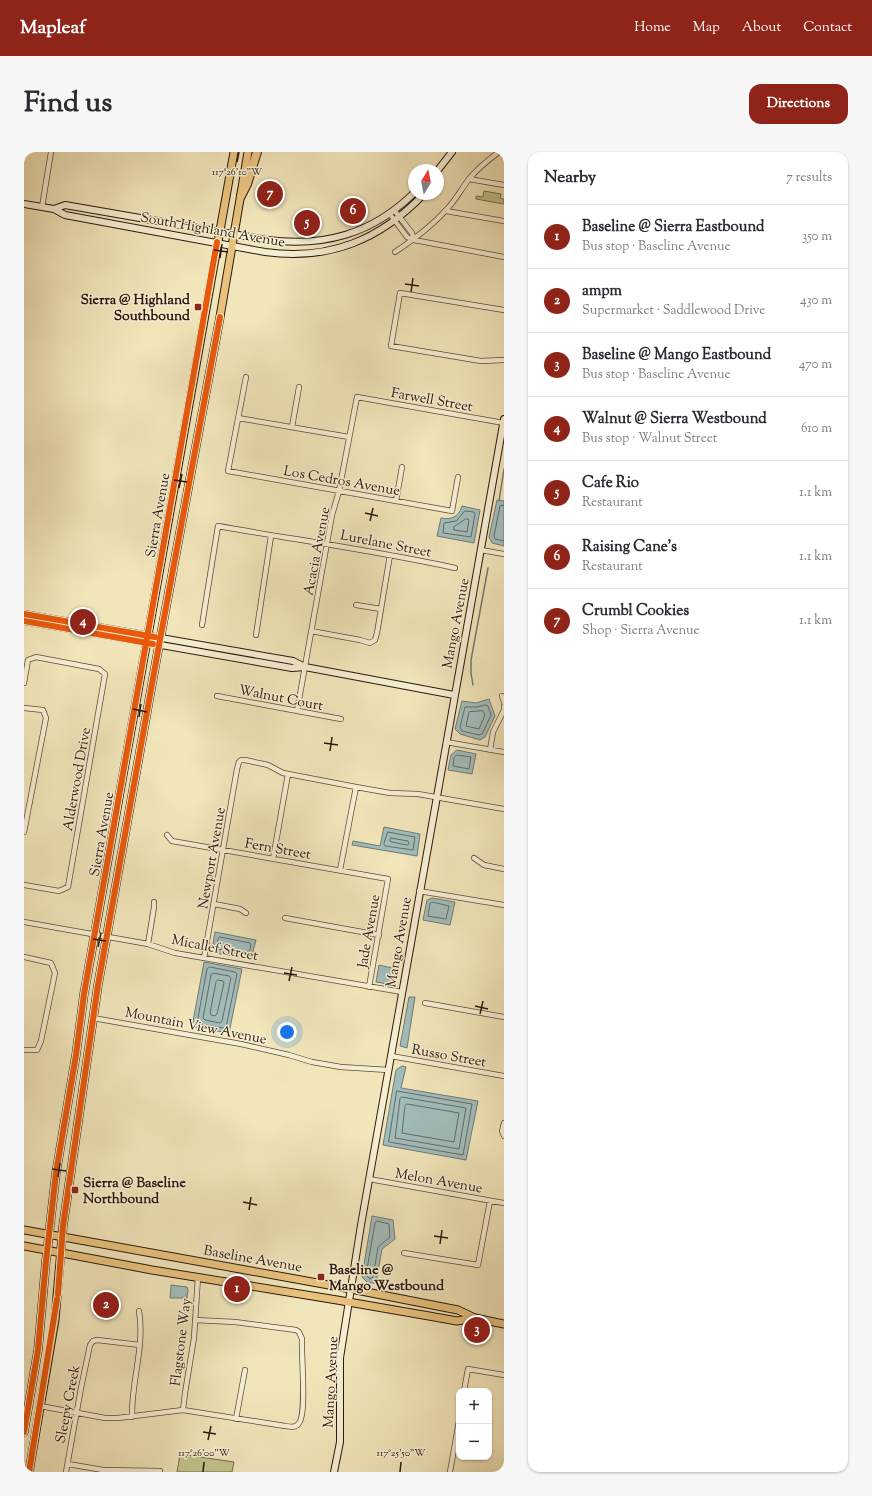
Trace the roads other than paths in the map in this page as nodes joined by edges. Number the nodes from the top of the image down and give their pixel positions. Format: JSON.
{"nodes":[{"id":1,"x":51,"y":152,"type":"edge"},
{"id":2,"x":234,"y":152,"type":"edge"},
{"id":3,"x":248,"y":152,"type":"edge"},
{"id":4,"x":257,"y":152,"type":"edge"},
{"id":5,"x":452,"y":152,"type":"edge"},
{"id":6,"x":499,"y":152,"type":"edge"},
{"id":7,"x":443,"y":164,"type":"edge"},
{"id":8,"x":470,"y":179,"type":"junction"},
{"id":9,"x":504,"y":185,"type":"edge"},
{"id":10,"x":241,"y":196,"type":"junction"},
{"id":11,"x":408,"y":198,"type":"edge"},
{"id":12,"x":418,"y":200,"type":"edge"},
{"id":13,"x":24,"y":204,"type":"edge"},
{"id":14,"x":42,"y":207,"type":"junction"},
{"id":15,"x":54,"y":209,"type":"junction"},
{"id":16,"x":446,"y":210,"type":"junction"},
{"id":17,"x":392,"y":211,"type":"junction"},
{"id":18,"x":397,"y":219,"type":"junction"},
{"id":19,"x":504,"y":221,"type":"edge"},
{"id":20,"x":219,"y":231,"type":"junction"},
{"id":21,"x":234,"y":234,"type":"junction"},
{"id":22,"x":414,"y":240,"type":"junction"},
{"id":23,"x":217,"y":242,"type":"junction"},
{"id":24,"x":232,"y":245,"type":"junction"},
{"id":25,"x":395,"y":252,"type":"dead end"},
{"id":26,"x":504,"y":257,"type":"edge"},
{"id":27,"x":504,"y":310,"type":"edge"},
{"id":28,"x":504,"y":360,"type":"edge"},
{"id":29,"x":246,"y":377,"type":"dead end"},
{"id":30,"x":299,"y":387,"type":"dead end"},
{"id":31,"x":357,"y":397,"type":"joint"},
{"id":32,"x":238,"y":418,"type":"junction"},
{"id":33,"x":504,"y":422,"type":"edge"},
{"id":34,"x":292,"y":428,"type":"junction"},
{"id":35,"x":349,"y":438,"type":"junction"},
{"id":36,"x":402,"y":467,"type":"dead end"},
{"id":37,"x":458,"y":477,"type":"dead end"},
{"id":38,"x":339,"y":491,"type":"junction"},
{"id":39,"x":396,"y":501,"type":"junction"},
{"id":40,"x":271,"y":536,"type":"junction"},
{"id":41,"x":328,"y":544,"type":"junction"},
{"id":42,"x":481,"y":550,"type":"junction"},
{"id":43,"x":504,"y":554,"type":"edge"},
{"id":44,"x":390,"y":555,"type":"junction"},
{"id":45,"x":456,"y":568,"type":"dead end"},
{"id":46,"x":356,"y":605,"type":"dead end"},
{"id":47,"x":381,"y":609,"type":"junction"},
{"id":48,"x":24,"y":614,"type":"edge"},
{"id":49,"x":24,"y":621,"type":"edge"},
{"id":50,"x":202,"y":625,"type":"dead end"},
{"id":51,"x":311,"y":631,"type":"junction"},
{"id":52,"x":256,"y":635,"type":"dead end"},
{"id":53,"x":147,"y":639,"type":"junction"},
{"id":54,"x":160,"y":642,"type":"junction"},
{"id":55,"x":305,"y":667,"type":"junction"},
{"id":56,"x":24,"y":683,"type":"edge"},
{"id":57,"x":454,"y":695,"type":"junction"},
{"id":58,"x":217,"y":696,"type":"dead end"},
{"id":59,"x":504,"y":706,"type":"edge"},
{"id":60,"x":24,"y":708,"type":"edge"},
{"id":61,"x":297,"y":711,"type":"junction"},
{"id":62,"x":341,"y":719,"type":"dead end"},
{"id":63,"x":446,"y":742,"type":"junction"},
{"id":64,"x":490,"y":750,"type":"junction"},
{"id":65,"x":504,"y":752,"type":"edge"},
{"id":66,"x":288,"y":774,"type":"junction"},
{"id":67,"x":356,"y":787,"type":"junction"},
{"id":68,"x":436,"y":797,"type":"junction"},
{"id":69,"x":504,"y":809,"type":"edge"},
{"id":70,"x":24,"y":832,"type":"edge"},
{"id":71,"x":167,"y":835,"type":"dead end"},
{"id":72,"x":224,"y":849,"type":"junction"},
{"id":73,"x":474,"y":858,"type":"dead end"},
{"id":74,"x":274,"y":859,"type":"junction"},
{"id":75,"x":504,"y":869,"type":"edge"},
{"id":76,"x":340,"y":870,"type":"junction"},
{"id":77,"x":388,"y":879,"type":"joint"},
{"id":78,"x":24,"y":885,"type":"edge"},
{"id":79,"x":419,"y":890,"type":"junction"},
{"id":80,"x":154,"y":902,"type":"dead end"},
{"id":81,"x":214,"y":904,"type":"junction"},
{"id":82,"x":504,"y":905,"type":"edge"},
{"id":83,"x":246,"y":913,"type":"dead end"},
{"id":84,"x":285,"y":918,"type":"dead end"},
{"id":85,"x":24,"y":922,"type":"edge"},
{"id":86,"x":95,"y":935,"type":"junction"},
{"id":87,"x":379,"y":935,"type":"junction"},
{"id":88,"x":106,"y":937,"type":"junction"},
{"id":89,"x":148,"y":944,"type":"junction"},
{"id":90,"x":24,"y":957,"type":"edge"},
{"id":91,"x":204,"y":958,"type":"junction"},
{"id":92,"x":369,"y":987,"type":"junction"},
{"id":93,"x":402,"y":992,"type":"junction"},
{"id":94,"x":425,"y":1003,"type":"dead end"},
{"id":95,"x":504,"y":1017,"type":"edge"},
{"id":96,"x":93,"y":1018,"type":"junction"},
{"id":97,"x":24,"y":1050,"type":"edge"},
{"id":98,"x":391,"y":1056,"type":"junction"},
{"id":99,"x":388,"y":1070,"type":"junction"},
{"id":100,"x":504,"y":1076,"type":"edge"},
{"id":101,"x":504,"y":1123,"type":"edge"},
{"id":102,"x":504,"y":1136,"type":"edge"},
{"id":103,"x":369,"y":1179,"type":"junction"},
{"id":104,"x":490,"y":1201,"type":"junction"},
{"id":105,"x":504,"y":1203,"type":"edge"},
{"id":106,"x":24,"y":1230,"type":"edge"},
{"id":107,"x":49,"y":1234,"type":"junction"},
{"id":108,"x":62,"y":1237,"type":"junction"},
{"id":109,"x":24,"y":1246,"type":"edge"},
{"id":110,"x":48,"y":1250,"type":"junction"},
{"id":111,"x":61,"y":1252,"type":"junction"},
{"id":112,"x":404,"y":1253,"type":"dead end"},
{"id":113,"x":198,"y":1277,"type":"junction"},
{"id":114,"x":351,"y":1289,"type":"junction"},
{"id":115,"x":349,"y":1302,"type":"junction"},
{"id":116,"x":139,"y":1311,"type":"dead end"},
{"id":117,"x":475,"y":1318,"type":"junction"},
{"id":118,"x":195,"y":1320,"type":"junction"},
{"id":119,"x":504,"y":1324,"type":"edge"},
{"id":120,"x":140,"y":1345,"type":"junction"},
{"id":121,"x":245,"y":1370,"type":"dead end"},
{"id":122,"x":504,"y":1375,"type":"edge"},
{"id":123,"x":465,"y":1388,"type":"edge"},
{"id":124,"x":26,"y":1404,"type":"edge"},
{"id":125,"x":40,"y":1406,"type":"junction"},
{"id":126,"x":183,"y":1410,"type":"junction"},
{"id":127,"x":76,"y":1412,"type":"junction"},
{"id":128,"x":132,"y":1418,"type":"junction"},
{"id":129,"x":236,"y":1419,"type":"junction"},
{"id":130,"x":458,"y":1424,"type":"edge"},
{"id":131,"x":24,"y":1432,"type":"edge"},
{"id":132,"x":68,"y":1464,"type":"junction"},
{"id":133,"x":160,"y":1471,"type":"edge"},
{"id":134,"x":29,"y":1472,"type":"edge"},
{"id":135,"x":66,"y":1472,"type":"edge"},
{"id":136,"x":334,"y":1472,"type":"edge"},
{"id":137,"x":450,"y":1472,"type":"edge"}],
"edges":[{"from":1,"to":14,"type":"street"},
{"from":2,"to":20,"type":"main road","name":"Sierra Avenue"},
{"from":3,"to":10,"type":"main road","name":"Sierra Avenue"},
{"from":4,"to":10,"type":"highway"},
{"from":5,"to":7,"type":"street"},
{"from":6,"to":8,"type":"street"},
{"from":8,"to":9,"type":"street"},
{"from":8,"to":16,"type":"street"},
{"from":10,"to":21,"type":"main road","name":"Sierra Avenue"},
{"from":11,"to":17,"type":"street","name":"South Highland Avenue"},
{"from":12,"to":18,"type":"street","name":"South Highland Avenue"},
{"from":13,"to":14,"type":"street","name":"South Highland Avenue"},
{"from":14,"to":15,"type":"street","name":"South Highland Avenue"},
{"from":15,"to":20,"type":"street","name":"South Highland Avenue"},
{"from":15,"to":23,"type":"street","name":"South Highland Avenue"},
{"from":16,"to":19,"type":"street"},
{"from":16,"to":22,"type":"street"},
{"from":17,"to":18,"type":"street"},
{"from":17,"to":21,"type":"street","name":"South Highland Avenue"},
{"from":18,"to":22,"type":"street"},
{"from":18,"to":24,"type":"street","name":"South Highland Avenue"},
{"from":20,"to":21,"type":"street","name":"South Highland Avenue"},
{"from":20,"to":23,"type":"main road","name":"Sierra Avenue"},
{"from":21,"to":24,"type":"main road","name":"Sierra Avenue"},
{"from":22,"to":25,"type":"street"},
{"from":22,"to":26,"type":"street"},
{"from":23,"to":24,"type":"street","name":"South Highland Avenue"},
{"from":23,"to":53,"type":"main road","name":"Sierra Avenue"},
{"from":24,"to":54,"type":"main road","name":"Sierra Avenue"},
{"from":27,"to":28,"type":"street"},
{"from":29,"to":32,"type":"street"},
{"from":30,"to":34,"type":"street"},
{"from":31,"to":33,"type":"street","name":"Farwell Street"},
{"from":31,"to":35,"type":"street","name":"Acacia Avenue"},
{"from":32,"to":34,"type":"street"},
{"from":32,"to":38,"type":"street","name":"Los Cedros Avenue"},
{"from":33,"to":42,"type":"street","name":"Mango Avenue"},
{"from":34,"to":35,"type":"street"},
{"from":35,"to":38,"type":"street","name":"Acacia Avenue"},
{"from":36,"to":39,"type":"street"},
{"from":37,"to":39,"type":"street","name":"Los Cedros Avenue"},
{"from":38,"to":39,"type":"street","name":"Los Cedros Avenue"},
{"from":38,"to":41,"type":"street","name":"Acacia Avenue"},
{"from":40,"to":41,"type":"street","name":"Lurelane Street"},
{"from":40,"to":50,"type":"street","name":"Lurelane Street"},
{"from":40,"to":52,"type":"street"},
{"from":41,"to":44,"type":"street","name":"Lurelane Street"},
{"from":41,"to":51,"type":"street","name":"Acacia Avenue"},
{"from":42,"to":43,"type":"street"},
{"from":42,"to":57,"type":"street","name":"Mango Avenue"},
{"from":44,"to":45,"type":"street","name":"Lurelane Street"},
{"from":44,"to":47,"type":"street"},
{"from":46,"to":47,"type":"street"},
{"from":47,"to":51,"type":"street"},
{"from":48,"to":53,"type":"street"},
{"from":49,"to":53,"type":"street"},
{"from":51,"to":55,"type":"street","name":"Acacia Avenue"},
{"from":53,"to":54,"type":"street"},
{"from":53,"to":86,"type":"main road","name":"Sierra Avenue"},
{"from":54,"to":55,"type":"street"},
{"from":54,"to":88,"type":"main road","name":"Sierra Avenue"},
{"from":55,"to":57,"type":"street"},
{"from":55,"to":61,"type":"street","name":"Acacia Avenue"},
{"from":56,"to":78,"type":"street","name":"Alderwood Drive"},
{"from":57,"to":63,"type":"street","name":"Mango Avenue"},
{"from":58,"to":61,"type":"street","name":"Walnut Court"},
{"from":59,"to":64,"type":"street"},
{"from":60,"to":70,"type":"street"},
{"from":61,"to":62,"type":"street","name":"Walnut Court"},
{"from":63,"to":64,"type":"street"},
{"from":63,"to":68,"type":"street","name":"Mango Avenue"},
{"from":64,"to":65,"type":"street"},
{"from":66,"to":67,"type":"street"},
{"from":66,"to":72,"type":"street","name":"Newport Avenue"},
{"from":66,"to":74,"type":"street"},
{"from":67,"to":68,"type":"street"},
{"from":67,"to":76,"type":"street"},
{"from":68,"to":69,"type":"street"},
{"from":68,"to":79,"type":"street","name":"Mango Avenue"},
{"from":71,"to":72,"type":"street","name":"Fern Street"},
{"from":72,"to":74,"type":"street","name":"Fern Street"},
{"from":72,"to":81,"type":"street","name":"Newport Avenue"},
{"from":73,"to":75,"type":"street"},
{"from":74,"to":76,"type":"street","name":"Fern Street"},
{"from":76,"to":77,"type":"street","name":"Fern Street"},
{"from":77,"to":87,"type":"street","name":"Jade Avenue"},
{"from":79,"to":82,"type":"street"},
{"from":79,"to":93,"type":"street","name":"Mango Avenue"},
{"from":80,"to":89,"type":"street"},
{"from":81,"to":83,"type":"street"},
{"from":81,"to":91,"type":"street","name":"Newport Avenue"},
{"from":84,"to":87,"type":"street"},
{"from":85,"to":86,"type":"street","name":"Micallef Street"},
{"from":86,"to":88,"type":"street","name":"Micallef Street"},
{"from":86,"to":107,"type":"main road","name":"Sierra Avenue"},
{"from":87,"to":92,"type":"street","name":"Jade Avenue"},
{"from":88,"to":89,"type":"street","name":"Micallef Street"},
{"from":88,"to":96,"type":"main road","name":"Sierra Avenue"},
{"from":89,"to":91,"type":"street","name":"Micallef Street"},
{"from":90,"to":97,"type":"street"},
{"from":91,"to":92,"type":"street","name":"Micallef Street"},
{"from":92,"to":93,"type":"street","name":"Micallef Street"},
{"from":93,"to":98,"type":"street","name":"Mango Avenue"},
{"from":94,"to":95,"type":"street"},
{"from":96,"to":99,"type":"street","name":"Mountain View Avenue"},
{"from":96,"to":108,"type":"main road","name":"Sierra Avenue"},
{"from":98,"to":99,"type":"street","name":"Mango Avenue"},
{"from":98,"to":100,"type":"street","name":"Russo Street"},
{"from":99,"to":103,"type":"street","name":"Mango Avenue"},
{"from":101,"to":102,"type":"street"},
{"from":103,"to":104,"type":"street","name":"Melon Avenue"},
{"from":103,"to":114,"type":"street","name":"Mango Avenue"},
{"from":104,"to":105,"type":"street","name":"Melon Avenue"},
{"from":104,"to":112,"type":"street"},
{"from":106,"to":107,"type":"main road","name":"Baseline Avenue"},
{"from":107,"to":108,"type":"main road","name":"Baseline Avenue"},
{"from":107,"to":110,"type":"main road","name":"Sierra Avenue"},
{"from":108,"to":111,"type":"main road","name":"Sierra Avenue"},
{"from":108,"to":114,"type":"main road","name":"Baseline Avenue"},
{"from":109,"to":110,"type":"main road","name":"Baseline Avenue"},
{"from":110,"to":111,"type":"main road","name":"Baseline Avenue"},
{"from":110,"to":124,"type":"main road","name":"Sierra Avenue"},
{"from":111,"to":113,"type":"main road","name":"Baseline Avenue"},
{"from":111,"to":125,"type":"main road","name":"Sierra Avenue"},
{"from":113,"to":115,"type":"main road","name":"Baseline Avenue"},
{"from":113,"to":118,"type":"street","name":"Flagstone Way"},
{"from":114,"to":115,"type":"street","name":"Mango Avenue"},
{"from":114,"to":117,"type":"main road","name":"Baseline Avenue"},
{"from":115,"to":117,"type":"main road","name":"Baseline Avenue"},
{"from":115,"to":136,"type":"street","name":"Mango Avenue"},
{"from":116,"to":120,"type":"street"},
{"from":117,"to":119,"type":"main road","name":"Baseline Avenue"},
{"from":118,"to":126,"type":"street","name":"Flagstone Way"},
{"from":118,"to":129,"type":"street"},
{"from":120,"to":127,"type":"street","name":"Sleepy Creek"},
{"from":120,"to":128,"type":"street"},
{"from":121,"to":129,"type":"street"},
{"from":122,"to":123,"type":"street"},
{"from":124,"to":131,"type":"main road","name":"Sierra Avenue"},
{"from":125,"to":127,"type":"street"},
{"from":125,"to":134,"type":"main road","name":"Sierra Avenue"},
{"from":126,"to":128,"type":"street"},
{"from":126,"to":129,"type":"street"},
{"from":127,"to":128,"type":"street"},
{"from":127,"to":132,"type":"street","name":"Sleepy Creek"},
{"from":130,"to":137,"type":"street"},
{"from":132,"to":133,"type":"street"},
{"from":132,"to":135,"type":"street","name":"Sleepy Creek"}]}
